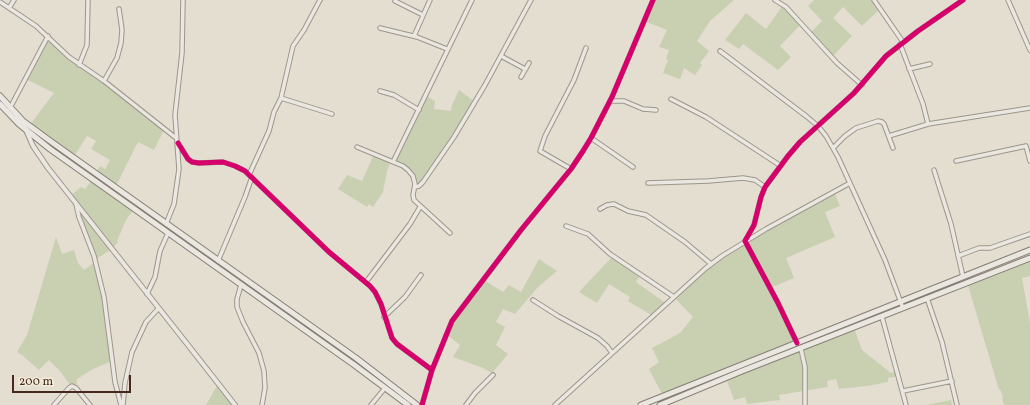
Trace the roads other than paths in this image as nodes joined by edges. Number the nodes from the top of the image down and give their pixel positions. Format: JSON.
{"nodes":[{"id":1,"x":14,"y":0,"type":"edge"},
{"id":2,"x":88,"y":0,"type":"edge"},
{"id":3,"x":183,"y":0,"type":"edge"},
{"id":4,"x":320,"y":0,"type":"edge"},
{"id":5,"x":430,"y":0,"type":"edge"},
{"id":6,"x":472,"y":0,"type":"edge"},
{"id":7,"x":531,"y":0,"type":"edge"},
{"id":8,"x":653,"y":0,"type":"edge"},
{"id":9,"x":774,"y":0,"type":"edge"},
{"id":10,"x":874,"y":0,"type":"edge"},
{"id":11,"x":963,"y":0,"type":"edge"},
{"id":12,"x":1008,"y":0,"type":"edge"},
{"id":13,"x":395,"y":1,"type":"dead end"},
{"id":14,"x":0,"y":2,"type":"edge"},
{"id":15,"x":9,"y":8,"type":"junction"},
{"id":16,"x":119,"y":9,"type":"dead end"},
{"id":17,"x":423,"y":14,"type":"junction"},
{"id":18,"x":380,"y":28,"type":"dead end"},
{"id":19,"x":48,"y":36,"type":"junction"},
{"id":20,"x":414,"y":36,"type":"junction"},
{"id":21,"x":901,"y":43,"type":"junction"},
{"id":22,"x":586,"y":48,"type":"dead end"},
{"id":23,"x":447,"y":49,"type":"junction"},
{"id":24,"x":1030,"y":50,"type":"edge"},
{"id":25,"x":720,"y":51,"type":"dead end"},
{"id":26,"x":501,"y":56,"type":"junction"},
{"id":27,"x":529,"y":63,"type":"dead end"},
{"id":28,"x":930,"y":64,"type":"dead end"},
{"id":29,"x":79,"y":65,"type":"junction"},
{"id":30,"x":909,"y":68,"type":"junction"},
{"id":31,"x":525,"y":69,"type":"junction"},
{"id":32,"x":521,"y":76,"type":"dead end"},
{"id":33,"x":104,"y":81,"type":"junction"},
{"id":34,"x":862,"y":85,"type":"junction"},
{"id":35,"x":380,"y":91,"type":"dead end"},
{"id":36,"x":0,"y":96,"type":"edge"},
{"id":37,"x":281,"y":98,"type":"junction"},
{"id":38,"x":671,"y":99,"type":"dead end"},
{"id":39,"x":610,"y":101,"type":"junction"},
{"id":40,"x":0,"y":104,"type":"edge"},
{"id":41,"x":10,"y":108,"type":"junction"},
{"id":42,"x":1030,"y":108,"type":"edge"},
{"id":43,"x":419,"y":110,"type":"junction"},
{"id":44,"x":656,"y":110,"type":"dead end"},
{"id":45,"x":332,"y":114,"type":"dead end"},
{"id":46,"x":928,"y":124,"type":"junction"},
{"id":47,"x":818,"y":126,"type":"junction"},
{"id":48,"x":26,"y":130,"type":"junction"},
{"id":49,"x":889,"y":136,"type":"junction"},
{"id":50,"x":176,"y":138,"type":"junction"},
{"id":51,"x":591,"y":138,"type":"junction"},
{"id":52,"x":178,"y":143,"type":"junction"},
{"id":53,"x":1028,"y":146,"type":"edge"},
{"id":54,"x":357,"y":147,"type":"dead end"},
{"id":55,"x":833,"y":148,"type":"junction"},
{"id":56,"x":893,"y":148,"type":"dead end"},
{"id":57,"x":956,"y":161,"type":"dead end"},
{"id":58,"x":1030,"y":161,"type":"edge"},
{"id":59,"x":393,"y":162,"type":"junction"},
{"id":60,"x":781,"y":166,"type":"junction"},
{"id":61,"x":633,"y":167,"type":"dead end"},
{"id":62,"x":571,"y":169,"type":"junction"},
{"id":63,"x":934,"y":170,"type":"dead end"},
{"id":64,"x":250,"y":176,"type":"junction"},
{"id":65,"x":648,"y":183,"type":"dead end"},
{"id":66,"x":850,"y":183,"type":"junction"},
{"id":67,"x":415,"y":187,"type":"junction"},
{"id":68,"x":765,"y":187,"type":"junction"},
{"id":69,"x":76,"y":203,"type":"junction"},
{"id":70,"x":420,"y":207,"type":"junction"},
{"id":71,"x":600,"y":209,"type":"dead end"},
{"id":72,"x":166,"y":224,"type":"junction"},
{"id":73,"x":566,"y":226,"type":"dead end"},
{"id":74,"x":168,"y":233,"type":"junction"},
{"id":75,"x":450,"y":233,"type":"dead end"},
{"id":76,"x":1030,"y":234,"type":"edge"},
{"id":77,"x":745,"y":242,"type":"junction"},
{"id":78,"x":1030,"y":250,"type":"edge"},
{"id":79,"x":958,"y":256,"type":"junction"},
{"id":80,"x":1030,"y":258,"type":"edge"},
{"id":81,"x":218,"y":262,"type":"junction"},
{"id":82,"x":711,"y":264,"type":"junction"},
{"id":83,"x":421,"y":275,"type":"dead end"},
{"id":84,"x":962,"y":277,"type":"junction"},
{"id":85,"x":366,"y":282,"type":"junction"},
{"id":86,"x":241,"y":285,"type":"junction"},
{"id":87,"x":147,"y":294,"type":"junction"},
{"id":88,"x":674,"y":297,"type":"junction"},
{"id":89,"x":927,"y":298,"type":"junction"},
{"id":90,"x":533,"y":300,"type":"dead end"},
{"id":91,"x":901,"y":301,"type":"junction"},
{"id":92,"x":903,"y":308,"type":"junction"},
{"id":93,"x":158,"y":309,"type":"junction"},
{"id":94,"x":384,"y":316,"type":"junction"},
{"id":95,"x":882,"y":317,"type":"junction"},
{"id":96,"x":797,"y":343,"type":"junction"},
{"id":97,"x":801,"y":349,"type":"junction"},
{"id":98,"x":612,"y":353,"type":"junction"},
{"id":99,"x":432,"y":370,"type":"junction"},
{"id":100,"x":493,"y":375,"type":"dead end"},
{"id":101,"x":952,"y":381,"type":"junction"},
{"id":102,"x":385,"y":388,"type":"junction"},
{"id":103,"x":903,"y":391,"type":"junction"},
{"id":104,"x":54,"y":405,"type":"edge"},
{"id":105,"x":90,"y":405,"type":"edge"},
{"id":106,"x":122,"y":405,"type":"edge"},
{"id":107,"x":235,"y":405,"type":"edge"},
{"id":108,"x":262,"y":405,"type":"edge"},
{"id":109,"x":371,"y":405,"type":"edge"},
{"id":110,"x":408,"y":405,"type":"edge"},
{"id":111,"x":417,"y":405,"type":"edge"},
{"id":112,"x":422,"y":405,"type":"edge"},
{"id":113,"x":466,"y":405,"type":"edge"},
{"id":114,"x":555,"y":405,"type":"edge"},
{"id":115,"x":641,"y":405,"type":"edge"},
{"id":116,"x":660,"y":405,"type":"edge"},
{"id":117,"x":805,"y":405,"type":"edge"},
{"id":118,"x":906,"y":405,"type":"edge"},
{"id":119,"x":957,"y":405,"type":"edge"}],
"edges":[{"from":1,"to":15,"type":"street"},
{"from":2,"to":29,"type":"street"},
{"from":3,"to":50,"type":"street"},
{"from":4,"to":37,"type":"street"},
{"from":5,"to":17,"type":"street"},
{"from":6,"to":23,"type":"street"},
{"from":7,"to":26,"type":"street"},
{"from":8,"to":39,"type":"street"},
{"from":9,"to":34,"type":"street"},
{"from":10,"to":21,"type":"street"},
{"from":11,"to":21,"type":"street"},
{"from":12,"to":24,"type":"street"},
{"from":13,"to":17,"type":"street"},
{"from":14,"to":15,"type":"street"},
{"from":15,"to":19,"type":"street"},
{"from":16,"to":33,"type":"street"},
{"from":17,"to":20,"type":"street"},
{"from":18,"to":20,"type":"street"},
{"from":19,"to":29,"type":"street"},
{"from":19,"to":41,"type":"street"},
{"from":20,"to":23,"type":"street"},
{"from":21,"to":30,"type":"street"},
{"from":21,"to":34,"type":"street"},
{"from":22,"to":62,"type":"street"},
{"from":23,"to":43,"type":"street"},
{"from":25,"to":47,"type":"street"},
{"from":26,"to":31,"type":"street"},
{"from":26,"to":67,"type":"street"},
{"from":27,"to":31,"type":"street"},
{"from":28,"to":30,"type":"street"},
{"from":29,"to":33,"type":"street"},
{"from":30,"to":46,"type":"street"},
{"from":31,"to":32,"type":"street"},
{"from":33,"to":50,"type":"street"},
{"from":34,"to":47,"type":"street"},
{"from":35,"to":43,"type":"street"},
{"from":36,"to":41,"type":"main road"},
{"from":37,"to":45,"type":"street"},
{"from":37,"to":64,"type":"street"},
{"from":38,"to":60,"type":"street"},
{"from":39,"to":44,"type":"street"},
{"from":39,"to":51,"type":"street"},
{"from":40,"to":48,"type":"main road"},
{"from":41,"to":72,"type":"main road"},
{"from":42,"to":46,"type":"street"},
{"from":43,"to":59,"type":"street"},
{"from":46,"to":49,"type":"street"},
{"from":47,"to":55,"type":"street"},
{"from":47,"to":60,"type":"street"},
{"from":48,"to":69,"type":"street"},
{"from":48,"to":74,"type":"main road"},
{"from":49,"to":55,"type":"street"},
{"from":49,"to":56,"type":"street"},
{"from":50,"to":52,"type":"street"},
{"from":51,"to":61,"type":"street"},
{"from":51,"to":62,"type":"street"},
{"from":52,"to":64,"type":"street"},
{"from":52,"to":72,"type":"street"},
{"from":53,"to":57,"type":"street"},
{"from":53,"to":58,"type":"street"},
{"from":54,"to":59,"type":"street"},
{"from":55,"to":66,"type":"street"},
{"from":59,"to":67,"type":"street"},
{"from":60,"to":68,"type":"street"},
{"from":62,"to":99,"type":"street"},
{"from":63,"to":79,"type":"street"},
{"from":64,"to":81,"type":"street"},
{"from":64,"to":85,"type":"street"},
{"from":65,"to":68,"type":"street"},
{"from":66,"to":77,"type":"street"},
{"from":66,"to":91,"type":"street"},
{"from":67,"to":70,"type":"street"},
{"from":68,"to":77,"type":"street"},
{"from":69,"to":87,"type":"street"},
{"from":69,"to":106,"type":"street"},
{"from":70,"to":75,"type":"street"},
{"from":70,"to":85,"type":"street"},
{"from":71,"to":82,"type":"street"},
{"from":72,"to":81,"type":"main road"},
{"from":73,"to":88,"type":"street"},
{"from":74,"to":86,"type":"main road"},
{"from":74,"to":87,"type":"street"},
{"from":76,"to":79,"type":"street"},
{"from":77,"to":82,"type":"street"},
{"from":77,"to":96,"type":"street"},
{"from":78,"to":84,"type":"main road"},
{"from":79,"to":84,"type":"street"},
{"from":80,"to":89,"type":"main road"},
{"from":81,"to":111,"type":"main road"},
{"from":82,"to":88,"type":"street"},
{"from":83,"to":94,"type":"street"},
{"from":84,"to":91,"type":"main road"},
{"from":85,"to":94,"type":"street"},
{"from":86,"to":102,"type":"main road"},
{"from":86,"to":108,"type":"street"},
{"from":87,"to":93,"type":"street"},
{"from":88,"to":98,"type":"street"},
{"from":89,"to":92,"type":"main road"},
{"from":89,"to":101,"type":"street"},
{"from":90,"to":98,"type":"street"},
{"from":91,"to":92,"type":"street"},
{"from":91,"to":96,"type":"main road"},
{"from":92,"to":95,"type":"main road"},
{"from":93,"to":106,"type":"street"},
{"from":93,"to":107,"type":"street"},
{"from":94,"to":99,"type":"street"},
{"from":95,"to":97,"type":"main road"},
{"from":95,"to":103,"type":"street"},
{"from":96,"to":115,"type":"main road"},
{"from":97,"to":116,"type":"main road"},
{"from":97,"to":117,"type":"street"},
{"from":98,"to":114,"type":"street"},
{"from":99,"to":112,"type":"street"},
{"from":100,"to":113,"type":"street"},
{"from":101,"to":103,"type":"street"},
{"from":101,"to":119,"type":"street"},
{"from":102,"to":109,"type":"street"},
{"from":102,"to":110,"type":"main road"},
{"from":103,"to":118,"type":"street"},
{"from":104,"to":105,"type":"street"}]}
